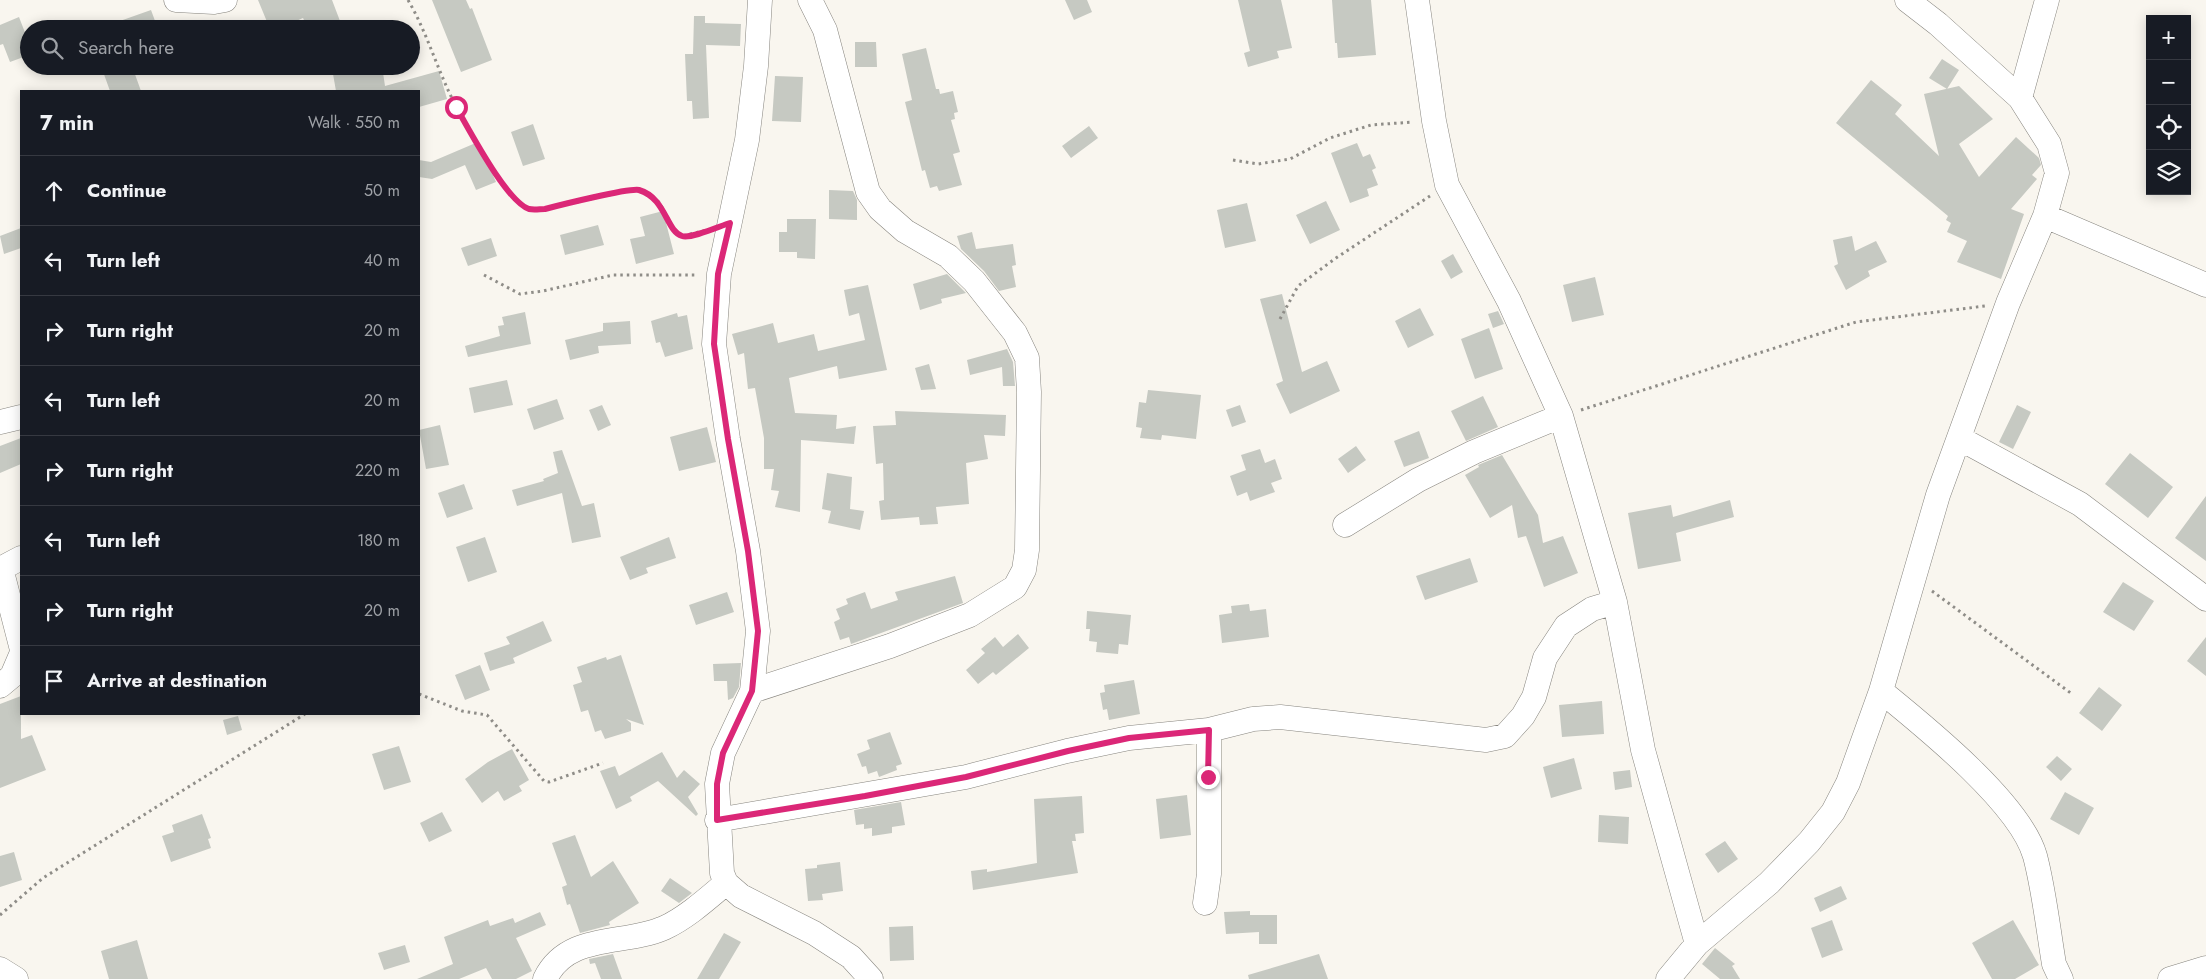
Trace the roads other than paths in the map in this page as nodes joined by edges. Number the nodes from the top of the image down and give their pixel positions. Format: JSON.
{"nodes":[{"id":1,"x":176,"y":0,"type":"edge"},
{"id":2,"x":225,"y":0,"type":"edge"},
{"id":3,"x":760,"y":0,"type":"edge"},
{"id":4,"x":810,"y":0,"type":"edge"},
{"id":5,"x":1417,"y":0,"type":"edge"},
{"id":6,"x":1907,"y":0,"type":"edge"},
{"id":7,"x":2047,"y":0,"type":"edge"},
{"id":8,"x":2020,"y":98,"type":"junction"},
{"id":9,"x":2044,"y":216,"type":"junction"},
{"id":10,"x":2206,"y":285,"type":"edge"},
{"id":11,"x":1561,"y":416,"type":"junction"},
{"id":12,"x":20,"y":417,"type":"edge"},
{"id":13,"x":0,"y":422,"type":"edge"},
{"id":14,"x":1959,"y":438,"type":"junction"},
{"id":15,"x":1345,"y":525,"type":"dead end"},
{"id":16,"x":8,"y":565,"type":"edge"},
{"id":17,"x":2206,"y":599,"type":"edge"},
{"id":18,"x":1615,"y":602,"type":"junction"},
{"id":19,"x":20,"y":640,"type":"edge"},
{"id":20,"x":20,"y":657,"type":"edge"},
{"id":21,"x":0,"y":686,"type":"edge"},
{"id":22,"x":752,"y":691,"type":"junction"},
{"id":23,"x":1881,"y":691,"type":"junction"},
{"id":24,"x":1209,"y":730,"type":"junction"},
{"id":25,"x":717,"y":820,"type":"junction"},
{"id":26,"x":726,"y":883,"type":"junction"},
{"id":27,"x":1205,"y":903,"type":"dead end"},
{"id":28,"x":1697,"y":944,"type":"junction"},
{"id":29,"x":2206,"y":968,"type":"edge"},
{"id":30,"x":0,"y":969,"type":"edge"},
{"id":31,"x":16,"y":979,"type":"edge"},
{"id":32,"x":545,"y":979,"type":"edge"},
{"id":33,"x":871,"y":979,"type":"edge"},
{"id":34,"x":1668,"y":979,"type":"edge"},
{"id":35,"x":2061,"y":979,"type":"edge"},
{"id":36,"x":2170,"y":979,"type":"edge"}],
"edges":[{"from":1,"to":2,"type":"street"},
{"from":3,"to":22,"type":"street"},
{"from":4,"to":22,"type":"street"},
{"from":5,"to":11,"type":"street"},
{"from":6,"to":8,"type":"street"},
{"from":7,"to":8,"type":"street"},
{"from":8,"to":9,"type":"street"},
{"from":9,"to":10,"type":"street"},
{"from":9,"to":14,"type":"street"},
{"from":11,"to":15,"type":"street"},
{"from":11,"to":18,"type":"street"},
{"from":12,"to":13,"type":"street"},
{"from":14,"to":17,"type":"street"},
{"from":14,"to":23,"type":"street"},
{"from":16,"to":19,"type":"street"},
{"from":18,"to":24,"type":"street"},
{"from":18,"to":28,"type":"street"},
{"from":20,"to":21,"type":"street"},
{"from":22,"to":25,"type":"street"},
{"from":23,"to":28,"type":"street"},
{"from":23,"to":35,"type":"street"},
{"from":24,"to":25,"type":"street"},
{"from":24,"to":27,"type":"street"},
{"from":25,"to":26,"type":"street"},
{"from":26,"to":32,"type":"street"},
{"from":26,"to":33,"type":"street"},
{"from":28,"to":34,"type":"street"},
{"from":29,"to":36,"type":"street"},
{"from":30,"to":31,"type":"street"}]}
